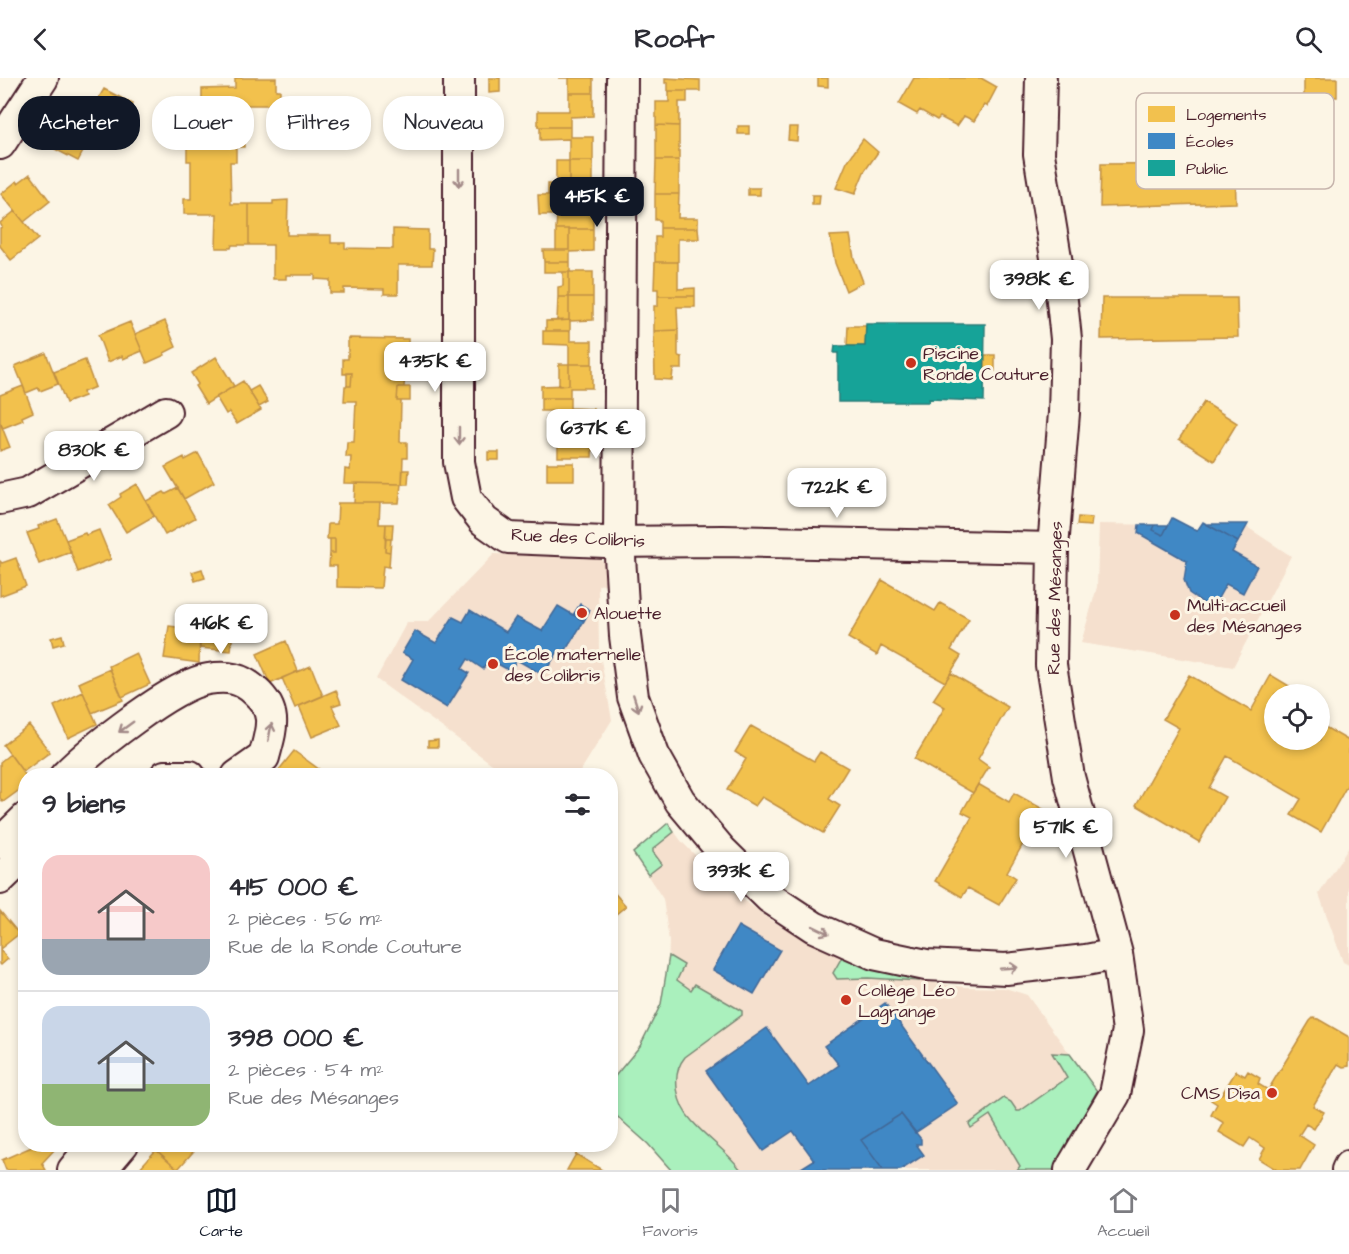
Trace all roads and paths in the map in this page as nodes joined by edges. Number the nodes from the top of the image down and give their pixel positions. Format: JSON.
{"nodes":[{"id":1,"x":43,"y":78,"type":"edge"},
{"id":2,"x":459,"y":78,"type":"edge"},
{"id":3,"x":622,"y":78,"type":"edge"},
{"id":4,"x":1041,"y":78,"type":"edge"},
{"id":5,"x":0,"y":144,"type":"edge"},
{"id":6,"x":166,"y":412,"type":"dead end"},
{"id":7,"x":0,"y":499,"type":"edge"},
{"id":8,"x":619,"y":541,"type":"junction"},
{"id":9,"x":1053,"y":548,"type":"junction"},
{"id":10,"x":72,"y":768,"type":"edge"},
{"id":11,"x":248,"y":768,"type":"edge"},
{"id":12,"x":18,"y":826,"type":"edge"},
{"id":13,"x":0,"y":843,"type":"edge"},
{"id":14,"x":18,"y":862,"type":"edge"},
{"id":15,"x":0,"y":879,"type":"edge"},
{"id":16,"x":1118,"y":954,"type":"junction"},
{"id":17,"x":88,"y":1152,"type":"edge"},
{"id":18,"x":116,"y":1152,"type":"edge"},
{"id":19,"x":1349,"y":1166,"type":"edge"},
{"id":20,"x":73,"y":1170,"type":"edge"},
{"id":21,"x":100,"y":1170,"type":"edge"},
{"id":22,"x":1070,"y":1170,"type":"edge"},
{"id":23,"x":1347,"y":1170,"type":"edge"}],
"edges":[{"from":1,"to":5,"type":"street"},
{"from":2,"to":8,"type":"street","name":"Rue des Colibris","one_way":true},
{"from":3,"to":8,"type":"street"},
{"from":4,"to":9,"type":"street","name":"Rue des Mésanges"},
{"from":6,"to":7,"type":"street"},
{"from":8,"to":9,"type":"street","name":"Rue des Colibris"},
{"from":8,"to":16,"type":"street","one_way":true},
{"from":9,"to":16,"type":"street","name":"Rue des Mésanges"},
{"from":11,"to":10,"type":"street","one_way":true},
{"from":12,"to":13,"type":"street"},
{"from":14,"to":15,"type":"street"},
{"from":16,"to":22,"type":"street","name":"Rue des Mésanges"},
{"from":17,"to":20,"type":"street"},
{"from":18,"to":21,"type":"street"},
{"from":19,"to":23,"type":"street"}]}
